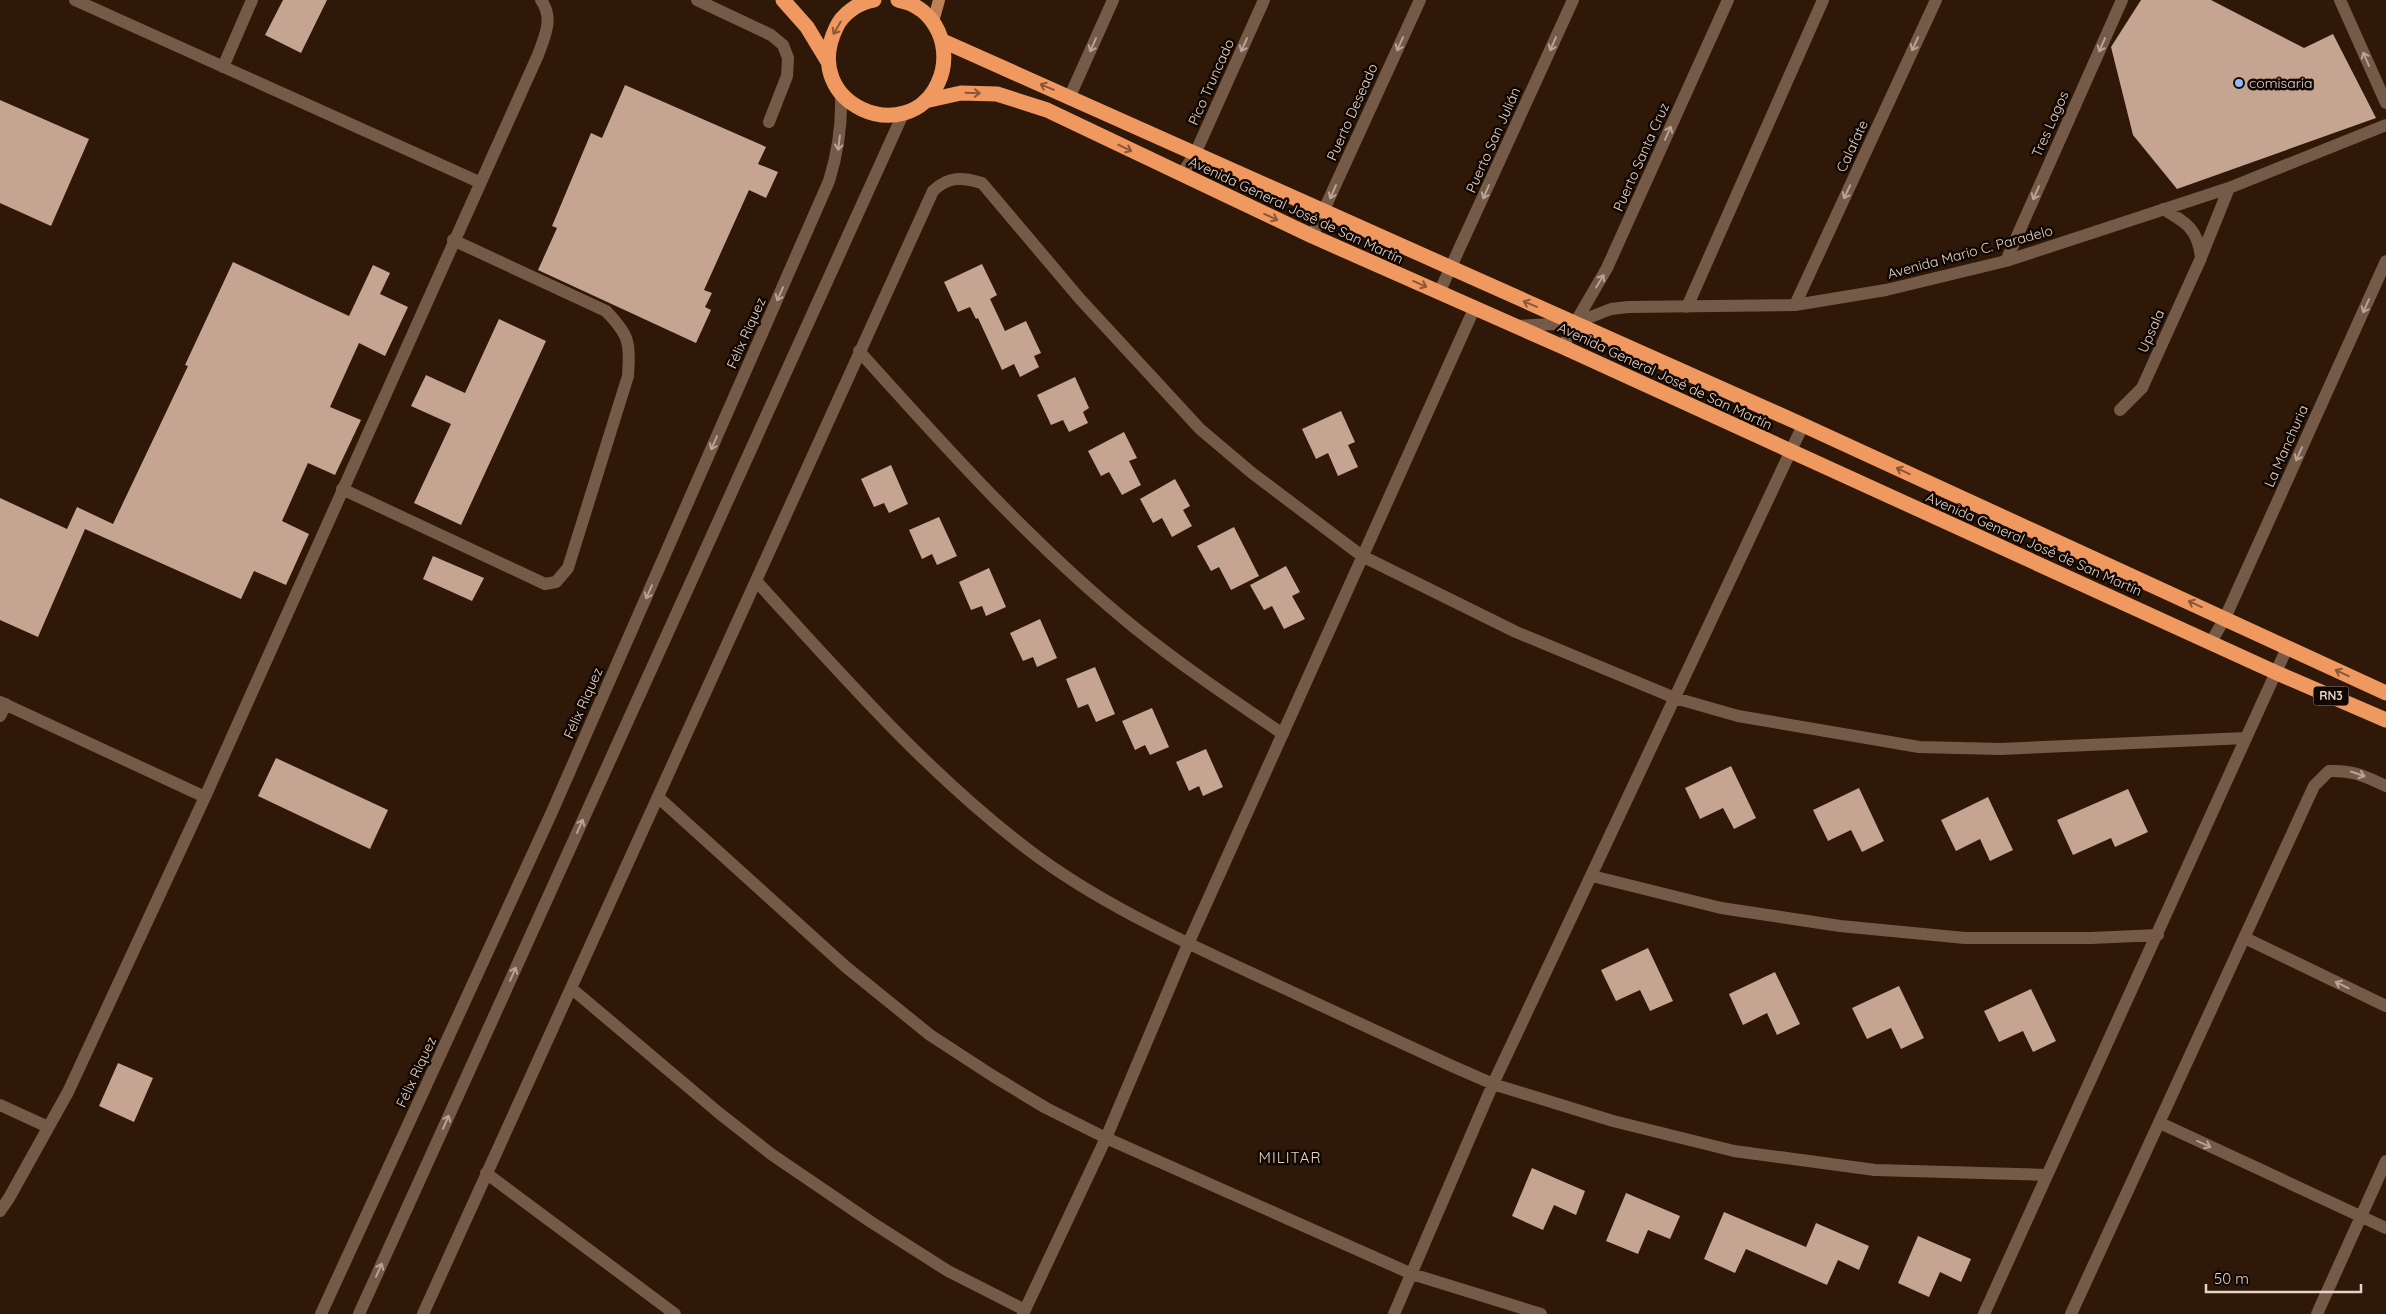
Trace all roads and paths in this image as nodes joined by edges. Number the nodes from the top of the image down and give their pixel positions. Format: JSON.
{"nodes":[{"id":1,"x":75,"y":0,"type":"edge"},
{"id":2,"x":252,"y":0,"type":"edge"},
{"id":3,"x":541,"y":0,"type":"edge"},
{"id":4,"x":697,"y":0,"type":"edge"},
{"id":5,"x":783,"y":0,"type":"edge"},
{"id":6,"x":869,"y":0,"type":"edge"},
{"id":7,"x":874,"y":0,"type":"edge"},
{"id":8,"x":898,"y":0,"type":"edge"},
{"id":9,"x":939,"y":0,"type":"edge"},
{"id":10,"x":1112,"y":0,"type":"edge"},
{"id":11,"x":1264,"y":0,"type":"edge"},
{"id":12,"x":1420,"y":0,"type":"edge"},
{"id":13,"x":1573,"y":0,"type":"edge"},
{"id":14,"x":1728,"y":0,"type":"edge"},
{"id":15,"x":1823,"y":0,"type":"edge"},
{"id":16,"x":1936,"y":0,"type":"edge"},
{"id":17,"x":2122,"y":0,"type":"edge"},
{"id":18,"x":2340,"y":0,"type":"edge"},
{"id":19,"x":933,"y":22,"type":"junction"},
{"id":20,"x":943,"y":41,"type":"junction"},
{"id":21,"x":827,"y":60,"type":"junction"},
{"id":22,"x":224,"y":67,"type":"junction"},
{"id":23,"x":841,"y":95,"type":"junction"},
{"id":24,"x":1070,"y":96,"type":"junction"},
{"id":25,"x":926,"y":101,"type":"junction"},
{"id":26,"x":2386,"y":103,"type":"edge"},
{"id":27,"x":903,"y":114,"type":"junction"},
{"id":28,"x":769,"y":122,"type":"dead end"},
{"id":29,"x":2386,"y":125,"type":"edge"},
{"id":30,"x":1195,"y":154,"type":"junction"},
{"id":31,"x":1181,"y":175,"type":"junction"},
{"id":32,"x":479,"y":182,"type":"junction"},
{"id":33,"x":2229,"y":188,"type":"junction"},
{"id":34,"x":2164,"y":209,"type":"junction"},
{"id":35,"x":1324,"y":211,"type":"junction"},
{"id":36,"x":1312,"y":236,"type":"junction"},
{"id":37,"x":454,"y":240,"type":"junction"},
{"id":38,"x":2201,"y":258,"type":"junction"},
{"id":39,"x":2006,"y":261,"type":"junction"},
{"id":40,"x":2386,"y":261,"type":"edge"},
{"id":41,"x":1452,"y":269,"type":"junction"},
{"id":42,"x":1439,"y":293,"type":"junction"},
{"id":43,"x":1795,"y":305,"type":"junction"},
{"id":44,"x":1687,"y":307,"type":"junction"},
{"id":45,"x":1474,"y":309,"type":"junction"},
{"id":46,"x":1575,"y":323,"type":"junction"},
{"id":47,"x":1515,"y":326,"type":"junction"},
{"id":48,"x":1563,"y":347,"type":"junction"},
{"id":49,"x":859,"y":351,"type":"junction"},
{"id":50,"x":2120,"y":410,"type":"dead end"},
{"id":51,"x":1803,"y":425,"type":"junction"},
{"id":52,"x":1792,"y":452,"type":"junction"},
{"id":53,"x":342,"y":489,"type":"junction"},
{"id":54,"x":1362,"y":556,"type":"junction"},
{"id":55,"x":757,"y":582,"type":"junction"},
{"id":56,"x":2225,"y":618,"type":"junction"},
{"id":57,"x":2212,"y":642,"type":"junction"},
{"id":58,"x":2287,"y":648,"type":"junction"},
{"id":59,"x":2276,"y":673,"type":"junction"},
{"id":60,"x":2386,"y":693,"type":"edge"},
{"id":61,"x":1675,"y":698,"type":"junction"},
{"id":62,"x":2,"y":707,"type":"edge"},
{"id":63,"x":2386,"y":720,"type":"edge"},
{"id":64,"x":1283,"y":734,"type":"junction"},
{"id":65,"x":2246,"y":738,"type":"junction"},
{"id":66,"x":2386,"y":786,"type":"edge"},
{"id":67,"x":205,"y":797,"type":"junction"},
{"id":68,"x":659,"y":798,"type":"junction"},
{"id":69,"x":1592,"y":876,"type":"junction"},
{"id":70,"x":2158,"y":935,"type":"junction"},
{"id":71,"x":2245,"y":938,"type":"junction"},
{"id":72,"x":1188,"y":944,"type":"junction"},
{"id":73,"x":571,"y":988,"type":"junction"},
{"id":74,"x":2386,"y":1006,"type":"edge"},
{"id":75,"x":1493,"y":1084,"type":"junction"},
{"id":76,"x":0,"y":1105,"type":"edge"},
{"id":77,"x":2160,"y":1123,"type":"junction"},
{"id":78,"x":48,"y":1127,"type":"junction"},
{"id":79,"x":1106,"y":1138,"type":"junction"},
{"id":80,"x":2386,"y":1161,"type":"edge"},
{"id":81,"x":486,"y":1173,"type":"junction"},
{"id":82,"x":2047,"y":1175,"type":"junction"},
{"id":83,"x":0,"y":1210,"type":"edge"},
{"id":84,"x":2361,"y":1216,"type":"junction"},
{"id":85,"x":2386,"y":1228,"type":"edge"},
{"id":86,"x":1412,"y":1274,"type":"junction"},
{"id":87,"x":1024,"y":1312,"type":"edge"},
{"id":88,"x":321,"y":1314,"type":"edge"},
{"id":89,"x":359,"y":1314,"type":"edge"},
{"id":90,"x":423,"y":1314,"type":"edge"},
{"id":91,"x":675,"y":1314,"type":"edge"},
{"id":92,"x":1394,"y":1314,"type":"edge"},
{"id":93,"x":1541,"y":1314,"type":"edge"},
{"id":94,"x":1984,"y":1314,"type":"edge"},
{"id":95,"x":2071,"y":1314,"type":"edge"},
{"id":96,"x":2317,"y":1314,"type":"edge"}],
"edges":[{"from":1,"to":22,"type":"street"},
{"from":2,"to":22,"type":"street"},
{"from":3,"to":32,"type":"street"},
{"from":4,"to":28,"type":"street"},
{"from":5,"to":21,"type":"highway","name":"Avenida General José de San Martín"},
{"from":6,"to":7,"type":"highway","name":"Avenida General José de San Martín"},
{"from":6,"to":21,"type":"highway","name":"Avenida General José de San Martín","one_way":true},
{"from":8,"to":19,"type":"highway","name":"Avenida General José de San Martín"},
{"from":9,"to":19,"type":"main road"},
{"from":10,"to":24,"type":"street","one_way":true},
{"from":11,"to":30,"type":"street","name":"Pico Truncado","one_way":true},
{"from":12,"to":35,"type":"street","name":"Puerto Deseado","one_way":true},
{"from":13,"to":41,"type":"street","name":"Puerto San Julián","one_way":true},
{"from":46,"to":14,"type":"street","name":"Puerto Santa Cruz","one_way":true},
{"from":15,"to":44,"type":"street"},
{"from":16,"to":43,"type":"street","name":"Calafate","one_way":true},
{"from":17,"to":39,"type":"street","name":"Tres Lagos","one_way":true},
{"from":26,"to":18,"type":"street","one_way":true},
{"from":19,"to":20,"type":"highway","name":"Avenida General José de San Martín"},
{"from":24,"to":20,"type":"highway","name":"Avenida General José de San Martín","one_way":true},
{"from":20,"to":25,"type":"highway","name":"Avenida General José de San Martín"},
{"from":21,"to":23,"type":"highway","name":"Avenida General José de San Martín"},
{"from":22,"to":32,"type":"street"},
{"from":23,"to":27,"type":"highway","name":"Avenida General José de San Martín"},
{"from":23,"to":88,"type":"street","name":"Félix Riquez","one_way":true},
{"from":24,"to":30,"type":"highway","name":"Avenida General José de San Martín"},
{"from":25,"to":27,"type":"highway","name":"Avenida General José de San Martín"},
{"from":25,"to":31,"type":"highway","name":"Avenida General José de San Martín","one_way":true},
{"from":89,"to":27,"type":"street","one_way":true},
{"from":29,"to":33,"type":"street","name":"Avenida Mario C. Paradelo"},
{"from":30,"to":31,"type":"street","name":"Pico Truncado"},
{"from":30,"to":35,"type":"highway","name":"Avenida General José de San Martín"},
{"from":31,"to":36,"type":"highway","name":"Avenida General José de San Martín","one_way":true},
{"from":32,"to":37,"type":"street"},
{"from":33,"to":34,"type":"street","name":"Avenida Mario C. Paradelo"},
{"from":33,"to":38,"type":"street","name":"Upsala"},
{"from":34,"to":38,"type":"street"},
{"from":34,"to":39,"type":"street","name":"Avenida Mario C. Paradelo"},
{"from":35,"to":36,"type":"street","name":"Puerto Deseado"},
{"from":35,"to":41,"type":"highway","name":"Avenida General José de San Martín"},
{"from":36,"to":42,"type":"highway","name":"Avenida General José de San Martín","one_way":true},
{"from":37,"to":53,"type":"street"},
{"from":37,"to":53,"type":"street"},
{"from":38,"to":50,"type":"street","name":"Upsala"},
{"from":39,"to":43,"type":"street","name":"Avenida Mario C. Paradelo"},
{"from":40,"to":56,"type":"street","name":"La Manchuria","one_way":true},
{"from":41,"to":42,"type":"street","name":"Puerto San Julián"},
{"from":46,"to":41,"type":"highway","name":"Avenida General José de San Martín","one_way":true},
{"from":42,"to":45,"type":"highway","name":"Avenida General José de San Martín"},
{"from":43,"to":44,"type":"street","name":"Avenida Mario C. Paradelo"},
{"from":44,"to":46,"type":"street","name":"Avenida Mario C. Paradelo"},
{"from":45,"to":47,"type":"highway","name":"Avenida General José de San Martín"},
{"from":45,"to":54,"type":"street"},
{"from":46,"to":47,"type":"street","name":"Avenida Mario C. Paradelo"},
{"from":46,"to":48,"type":"street","name":"Puerto Santa Cruz"},
{"from":46,"to":51,"type":"highway","name":"Avenida General José de San Martín"},
{"from":47,"to":48,"type":"highway","name":"Avenida General José de San Martín"},
{"from":48,"to":52,"type":"highway","name":"Avenida General José de San Martín"},
{"from":49,"to":54,"type":"street"},
{"from":49,"to":55,"type":"street"},
{"from":49,"to":64,"type":"street"},
{"from":51,"to":52,"type":"street"},
{"from":56,"to":51,"type":"highway","name":"Avenida General José de San Martín","one_way":true},
{"from":52,"to":57,"type":"highway","name":"Avenida General José de San Martín"},
{"from":52,"to":61,"type":"street"},
{"from":53,"to":67,"type":"street"},
{"from":54,"to":61,"type":"street"},
{"from":54,"to":64,"type":"street"},
{"from":55,"to":68,"type":"street"},
{"from":55,"to":72,"type":"street"},
{"from":56,"to":57,"type":"street","name":"La Manchuria"},
{"from":56,"to":58,"type":"highway","name":"Avenida General José de San Martín"},
{"from":57,"to":59,"type":"highway","name":"Avenida General José de San Martín"},
{"from":58,"to":59,"type":"street"},
{"from":60,"to":58,"type":"highway","name":"Avenida General José de San Martín","one_way":true},
{"from":59,"to":63,"type":"highway","name":"Avenida General José de San Martín","number":"RN3"},
{"from":59,"to":65,"type":"street"},
{"from":61,"to":65,"type":"street"},
{"from":61,"to":69,"type":"street"},
{"from":62,"to":67,"type":"street"},
{"from":64,"to":72,"type":"street"},
{"from":65,"to":70,"type":"street"},
{"from":71,"to":66,"type":"street","one_way":true},
{"from":67,"to":78,"type":"street"},
{"from":68,"to":73,"type":"street"},
{"from":68,"to":79,"type":"street"},
{"from":69,"to":70,"type":"street"},
{"from":69,"to":75,"type":"street"},
{"from":70,"to":82,"type":"street"},
{"from":74,"to":71,"type":"street","one_way":true},
{"from":71,"to":77,"type":"street"},
{"from":72,"to":75,"type":"street"},
{"from":72,"to":79,"type":"street"},
{"from":73,"to":81,"type":"street"},
{"from":73,"to":87,"type":"street"},
{"from":75,"to":82,"type":"street"},
{"from":75,"to":86,"type":"street"},
{"from":76,"to":78,"type":"street"},
{"from":77,"to":84,"type":"street","one_way":true},
{"from":77,"to":95,"type":"street"},
{"from":78,"to":83,"type":"street"},
{"from":79,"to":86,"type":"street"},
{"from":79,"to":87,"type":"street"},
{"from":80,"to":84,"type":"street"},
{"from":81,"to":90,"type":"street"},
{"from":81,"to":91,"type":"street"},
{"from":82,"to":94,"type":"street"},
{"from":84,"to":85,"type":"street"},
{"from":84,"to":96,"type":"street"},
{"from":86,"to":92,"type":"street"},
{"from":86,"to":93,"type":"street"}]}
